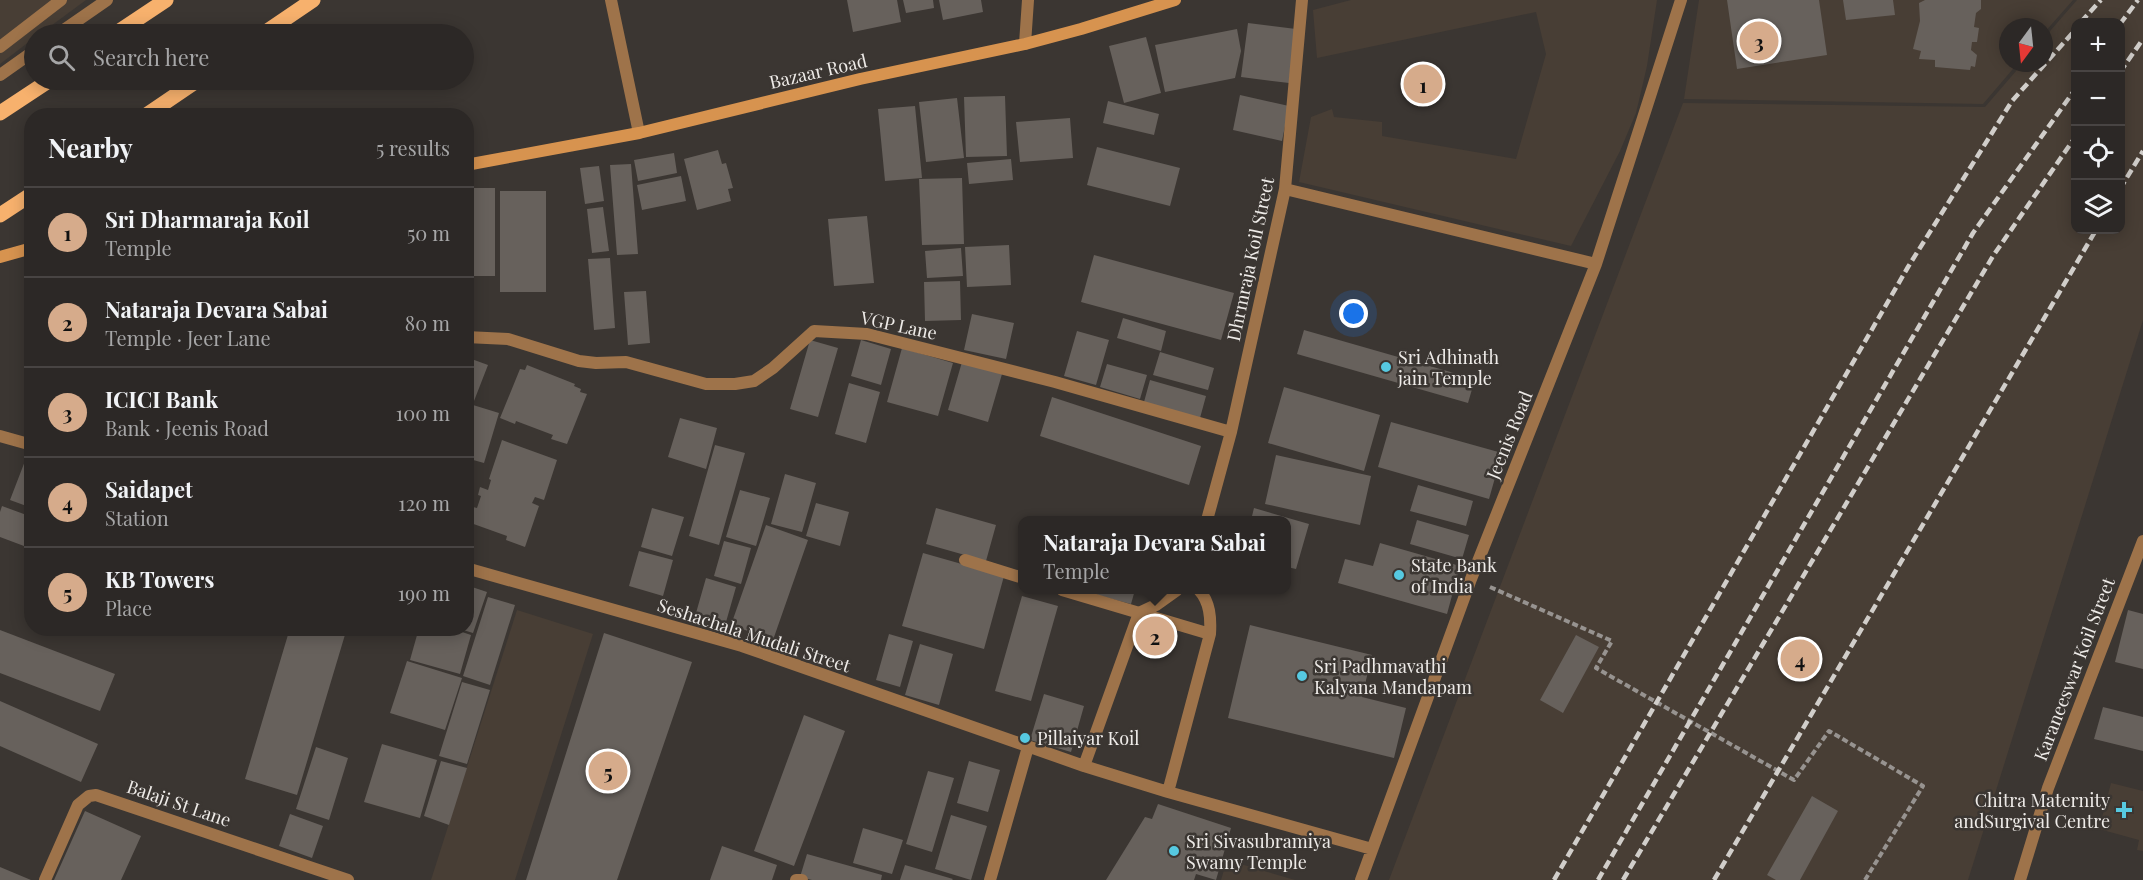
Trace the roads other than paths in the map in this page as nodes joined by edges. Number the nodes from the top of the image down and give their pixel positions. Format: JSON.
{"nodes":[{"id":1,"x":61,"y":0,"type":"edge"},
{"id":2,"x":107,"y":0,"type":"edge"},
{"id":3,"x":166,"y":0,"type":"edge"},
{"id":4,"x":313,"y":0,"type":"edge"},
{"id":5,"x":611,"y":0,"type":"edge"},
{"id":6,"x":1028,"y":0,"type":"edge"},
{"id":7,"x":1175,"y":0,"type":"edge"},
{"id":8,"x":1302,"y":0,"type":"edge"},
{"id":9,"x":1681,"y":0,"type":"edge"},
{"id":10,"x":30,"y":24,"type":"edge"},
{"id":11,"x":72,"y":24,"type":"edge"},
{"id":12,"x":130,"y":24,"type":"edge"},
{"id":13,"x":278,"y":24,"type":"edge"},
{"id":14,"x":24,"y":29,"type":"edge"},
{"id":15,"x":1025,"y":44,"type":"junction"},
{"id":16,"x":0,"y":47,"type":"edge"},
{"id":17,"x":24,"y":58,"type":"edge"},
{"id":18,"x":0,"y":75,"type":"edge"},
{"id":19,"x":35,"y":90,"type":"edge"},
{"id":20,"x":183,"y":90,"type":"edge"},
{"id":21,"x":157,"y":108,"type":"edge"},
{"id":22,"x":0,"y":113,"type":"edge"},
{"id":23,"x":639,"y":133,"type":"junction"},
{"id":24,"x":474,"y":164,"type":"edge"},
{"id":25,"x":1285,"y":189,"type":"junction"},
{"id":26,"x":24,"y":199,"type":"edge"},
{"id":27,"x":0,"y":215,"type":"edge"},
{"id":28,"x":24,"y":250,"type":"edge"},
{"id":29,"x":0,"y":257,"type":"edge"},
{"id":30,"x":1596,"y":264,"type":"junction"},
{"id":31,"x":474,"y":337,"type":"edge"},
{"id":32,"x":1231,"y":432,"type":"junction"},
{"id":33,"x":1,"y":441,"type":"edge"},
{"id":34,"x":24,"y":444,"type":"edge"},
{"id":35,"x":1208,"y":516,"type":"edge"},
{"id":36,"x":2143,"y":541,"type":"edge"},
{"id":37,"x":965,"y":560,"type":"dead end"},
{"id":38,"x":474,"y":570,"type":"edge"},
{"id":39,"x":1018,"y":576,"type":"edge"},
{"id":40,"x":1075,"y":594,"type":"edge"},
{"id":41,"x":1171,"y":594,"type":"edge"},
{"id":42,"x":1203,"y":594,"type":"edge"},
{"id":43,"x":1139,"y":613,"type":"junction"},
{"id":44,"x":1210,"y":634,"type":"junction"},
{"id":45,"x":1028,"y":747,"type":"junction"},
{"id":46,"x":1084,"y":766,"type":"junction"},
{"id":47,"x":1168,"y":792,"type":"junction"},
{"id":48,"x":1372,"y":849,"type":"junction"},
{"id":49,"x":45,"y":880,"type":"edge"},
{"id":50,"x":348,"y":880,"type":"edge"},
{"id":51,"x":796,"y":880,"type":"edge"},
{"id":52,"x":802,"y":880,"type":"edge"},
{"id":53,"x":990,"y":880,"type":"edge"},
{"id":54,"x":1361,"y":880,"type":"edge"},
{"id":55,"x":2020,"y":880,"type":"edge"}],
"edges":[{"from":1,"to":10,"type":"street"},
{"from":2,"to":11,"type":"street"},
{"from":3,"to":12,"type":"main road"},
{"from":4,"to":13,"type":"main road"},
{"from":5,"to":23,"type":"street"},
{"from":6,"to":15,"type":"street"},
{"from":7,"to":15,"type":"street","name":"Bazaar Road"},
{"from":8,"to":25,"type":"street","name":"Dhrmraja Koil Street"},
{"from":9,"to":30,"type":"street","name":"Jeenis Road"},
{"from":14,"to":16,"type":"street"},
{"from":15,"to":23,"type":"street","name":"Bazaar Road"},
{"from":17,"to":18,"type":"street"},
{"from":19,"to":22,"type":"main road"},
{"from":20,"to":21,"type":"main road"},
{"from":23,"to":24,"type":"street","name":"Bazaar Road"},
{"from":25,"to":30,"type":"street"},
{"from":25,"to":32,"type":"street","name":"Dhrmraja Koil Street"},
{"from":26,"to":27,"type":"main road"},
{"from":28,"to":29,"type":"street"},
{"from":30,"to":48,"type":"street","name":"Jeenis Road"},
{"from":31,"to":32,"type":"street","name":"VGP Lane"},
{"from":32,"to":35,"type":"street","name":"Dhrmraja Koil Street"},
{"from":33,"to":34,"type":"street"},
{"from":36,"to":55,"type":"street","name":"Karaneeswar Koil Street"},
{"from":37,"to":39,"type":"street"},
{"from":38,"to":45,"type":"street","name":"Seshachala Mudali Street"},
{"from":40,"to":43,"type":"street"},
{"from":41,"to":43,"type":"street"},
{"from":42,"to":44,"type":"street"},
{"from":43,"to":44,"type":"street"},
{"from":43,"to":46,"type":"street"},
{"from":44,"to":47,"type":"street"},
{"from":45,"to":46,"type":"street","name":"Seshachala Mudali Street"},
{"from":45,"to":53,"type":"street"},
{"from":46,"to":47,"type":"street","name":"Seshachala Mudali Street"},
{"from":47,"to":48,"type":"street","name":"Seshachala Mudali Street"},
{"from":48,"to":54,"type":"street","name":"Jeenis Road"},
{"from":49,"to":50,"type":"street","name":"Balaji St Lane"},
{"from":51,"to":52,"type":"street"}]}
